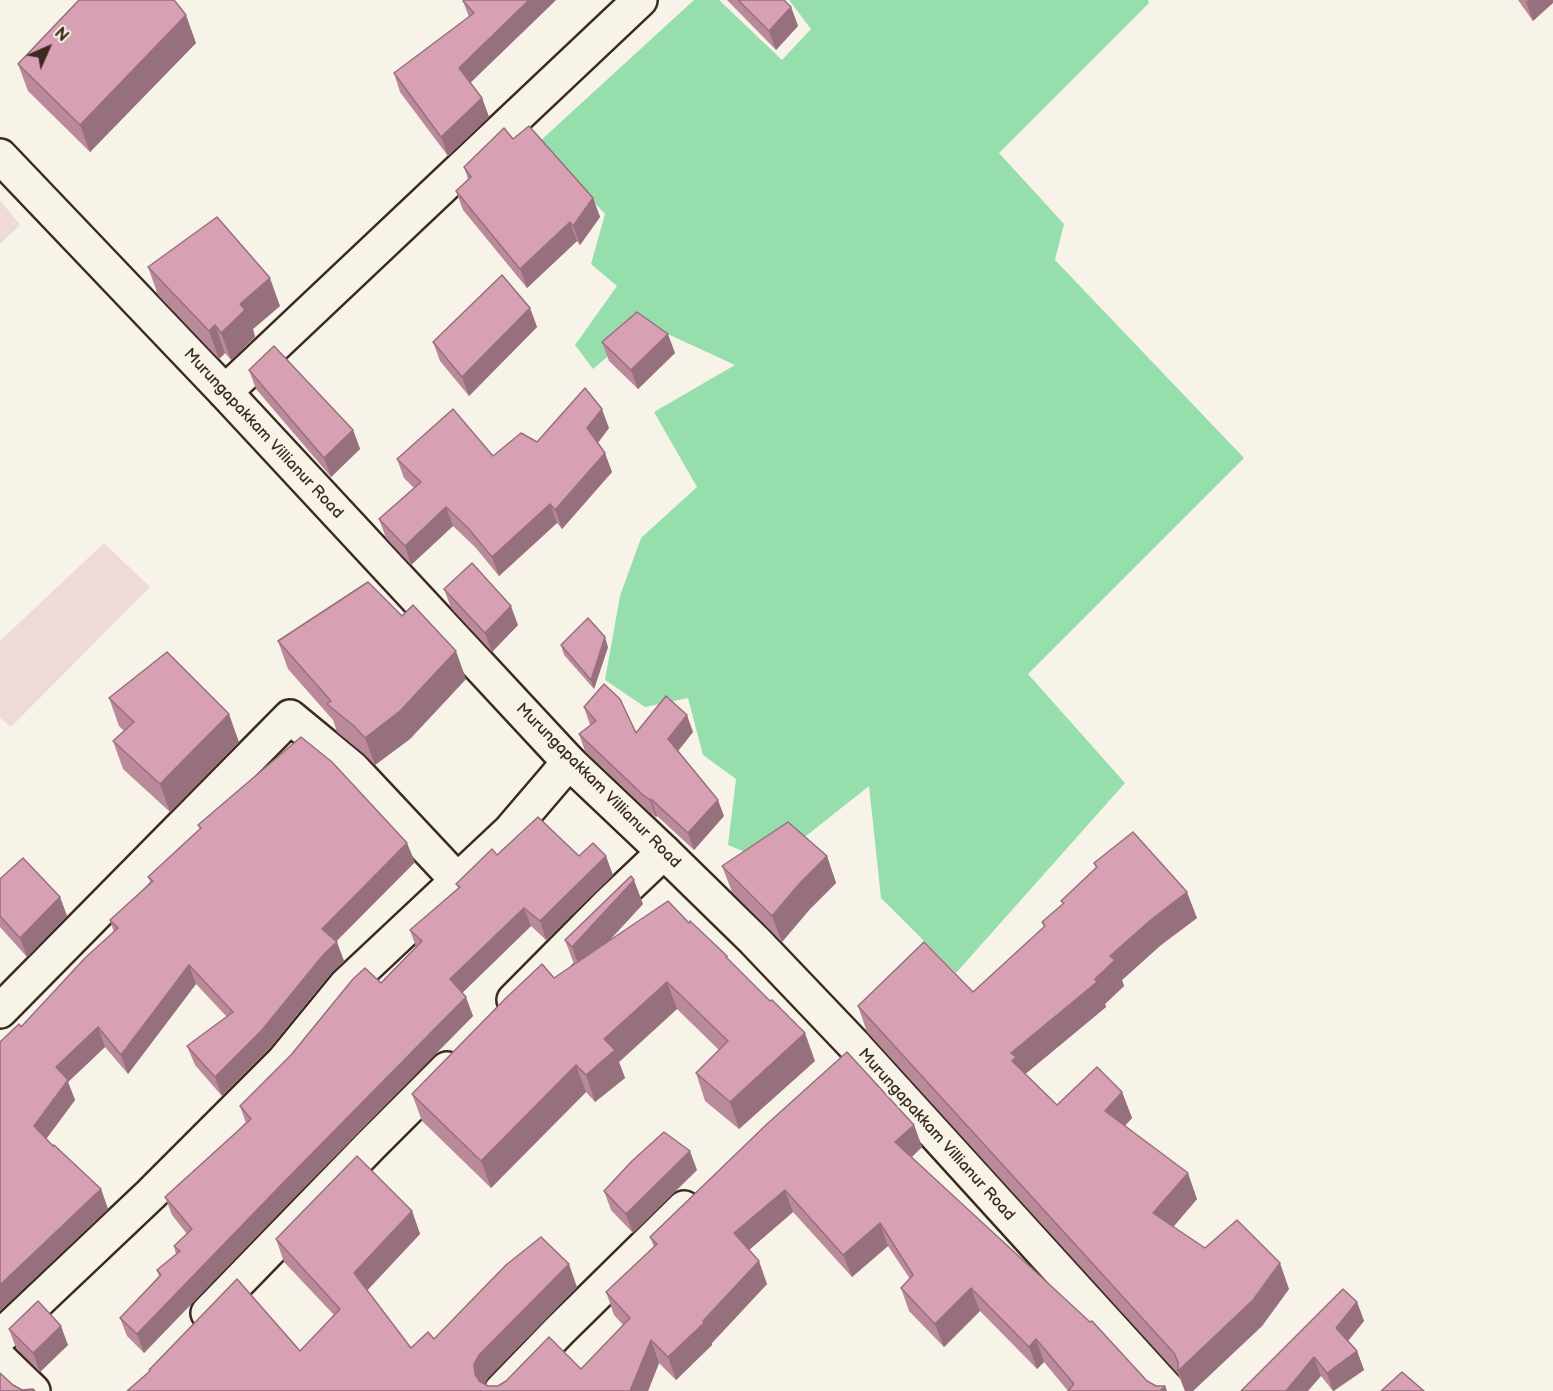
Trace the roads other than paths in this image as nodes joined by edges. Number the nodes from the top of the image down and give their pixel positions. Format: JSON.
{"nodes":[{"id":1,"x":640,"y":0,"type":"edge"},
{"id":2,"x":0,"y":156,"type":"edge"},
{"id":3,"x":225,"y":392,"type":"junction"},
{"id":4,"x":569,"y":762,"type":"junction"},
{"id":5,"x":664,"y":852,"type":"junction"},
{"id":6,"x":457,"y":880,"type":"junction"},
{"id":7,"x":0,"y":1011,"type":"edge"},
{"id":8,"x":491,"y":1023,"type":"edge"},
{"id":9,"x":468,"y":1047,"type":"edge"},
{"id":10,"x":704,"y":1189,"type":"edge"},
{"id":11,"x":190,"y":1332,"type":"edge"},
{"id":12,"x":1,"y":1356,"type":"edge"},
{"id":13,"x":33,"y":1391,"type":"edge"},
{"id":14,"x":501,"y":1391,"type":"edge"},
{"id":15,"x":1169,"y":1391,"type":"edge"}],
"edges":[{"from":1,"to":3,"type":"street"},
{"from":2,"to":3,"type":"street","name":"Murungapakkam Villianur Road"},
{"from":3,"to":4,"type":"street","name":"Murungapakkam Villianur Road"},
{"from":4,"to":5,"type":"street","name":"Murungapakkam Villianur Road"},
{"from":4,"to":6,"type":"street"},
{"from":5,"to":8,"type":"street"},
{"from":5,"to":15,"type":"street","name":"Murungapakkam Villianur Road"},
{"from":6,"to":7,"type":"street"},
{"from":6,"to":12,"type":"street"},
{"from":9,"to":11,"type":"street"},
{"from":10,"to":14,"type":"street"},
{"from":12,"to":13,"type":"street"}]}
